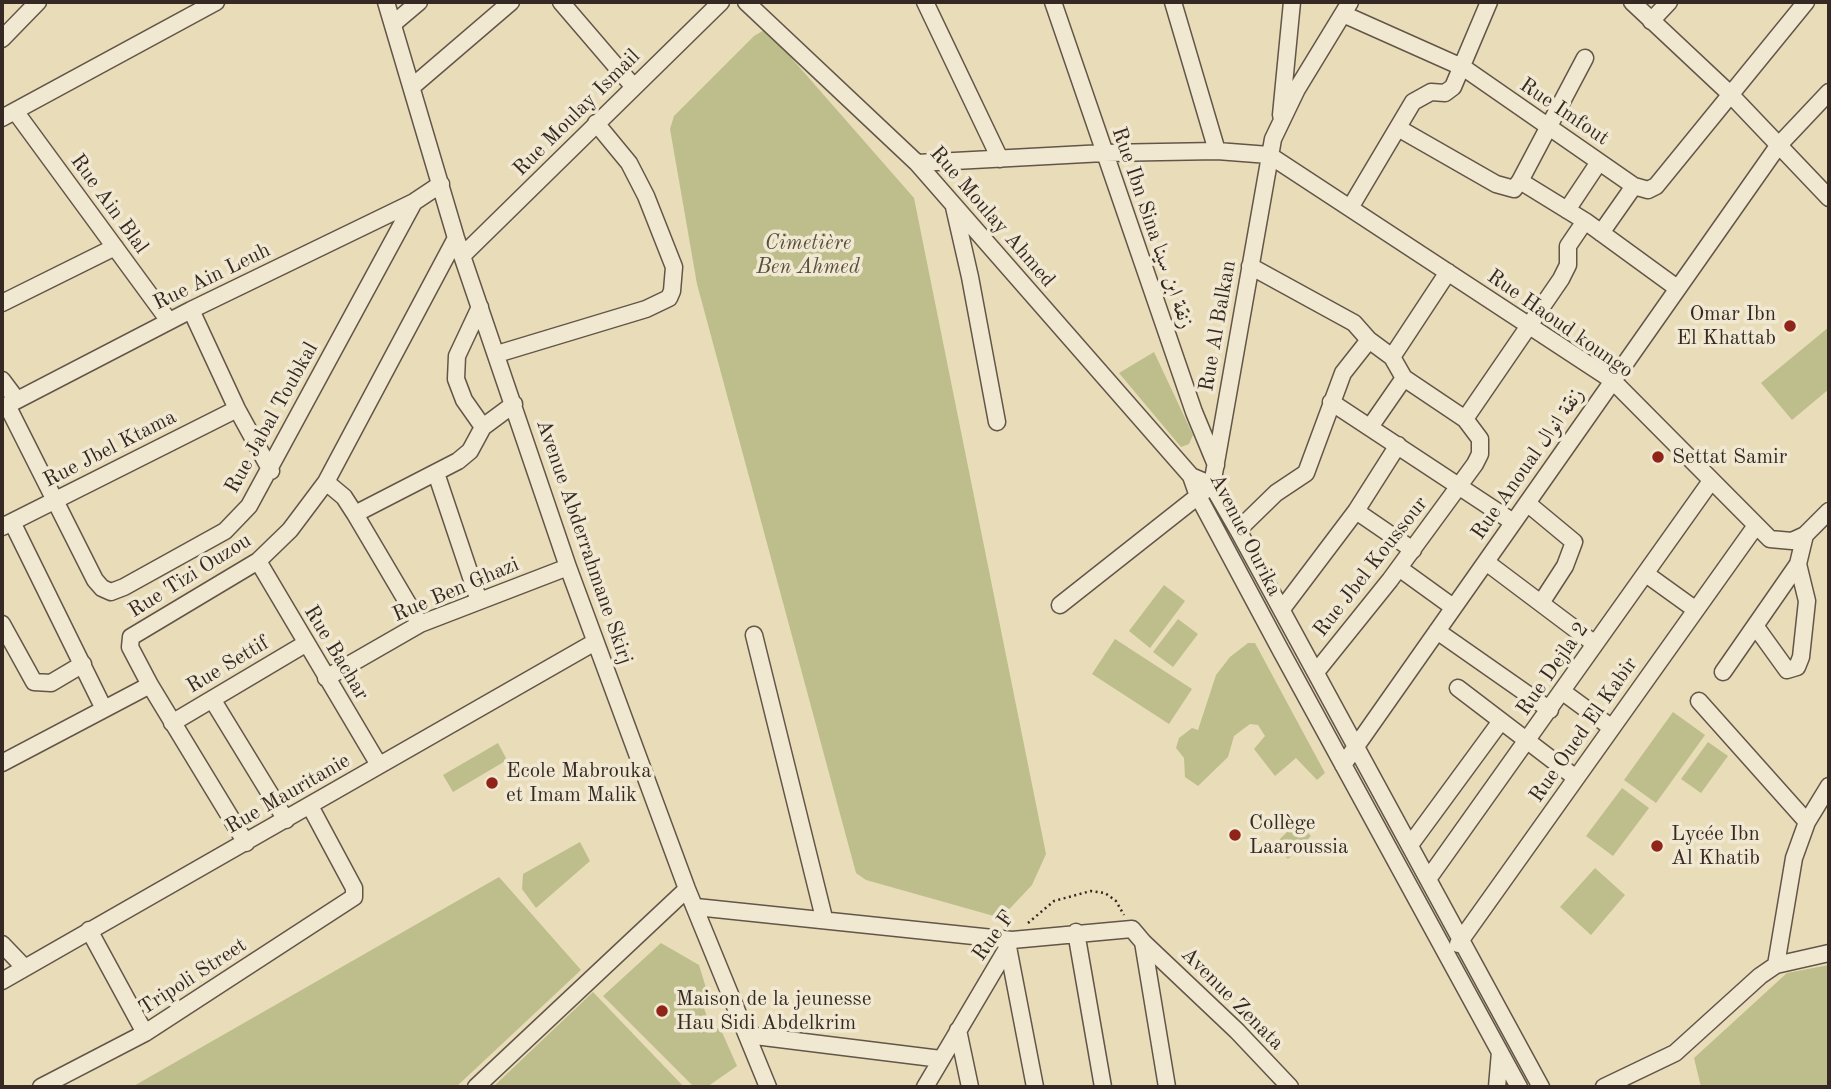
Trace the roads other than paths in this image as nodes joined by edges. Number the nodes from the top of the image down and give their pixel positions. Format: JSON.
{"nodes":[{"id":1,"x":38,"y":2,"type":"edge"},
{"id":2,"x":216,"y":2,"type":"edge"},
{"id":3,"x":386,"y":2,"type":"edge"},
{"id":4,"x":419,"y":2,"type":"edge"},
{"id":5,"x":511,"y":2,"type":"edge"},
{"id":6,"x":721,"y":2,"type":"edge"},
{"id":7,"x":746,"y":2,"type":"edge"},
{"id":8,"x":925,"y":2,"type":"edge"},
{"id":9,"x":1052,"y":2,"type":"edge"},
{"id":10,"x":1173,"y":2,"type":"edge"},
{"id":11,"x":1292,"y":2,"type":"edge"},
{"id":12,"x":1489,"y":2,"type":"edge"},
{"id":13,"x":1632,"y":2,"type":"edge"},
{"id":14,"x":1669,"y":2,"type":"edge"},
{"id":15,"x":1805,"y":2,"type":"edge"},
{"id":16,"x":570,"y":5,"type":"edge"},
{"id":17,"x":1346,"y":8,"type":"edge"},
{"id":18,"x":1651,"y":21,"type":"junction"},
{"id":19,"x":393,"y":24,"type":"junction"},
{"id":20,"x":2,"y":39,"type":"edge"},
{"id":21,"x":1585,"y":58,"type":"dead end"},
{"id":22,"x":1464,"y":68,"type":"junction"},
{"id":23,"x":413,"y":86,"type":"junction"},
{"id":24,"x":633,"y":86,"type":"junction"},
{"id":25,"x":1829,"y":92,"type":"edge"},
{"id":26,"x":1729,"y":93,"type":"junction"},
{"id":27,"x":8,"y":115,"type":"edge"},
{"id":28,"x":1280,"y":121,"type":"junction"},
{"id":29,"x":596,"y":123,"type":"junction"},
{"id":30,"x":1548,"y":127,"type":"junction"},
{"id":31,"x":1398,"y":128,"type":"junction"},
{"id":32,"x":1778,"y":146,"type":"junction"},
{"id":33,"x":1217,"y":151,"type":"junction"},
{"id":34,"x":1104,"y":153,"type":"junction"},
{"id":35,"x":1269,"y":155,"type":"junction"},
{"id":36,"x":1000,"y":159,"type":"junction"},
{"id":37,"x":1600,"y":162,"type":"junction"},
{"id":38,"x":917,"y":163,"type":"junction"},
{"id":39,"x":1520,"y":181,"type":"junction"},
{"id":40,"x":441,"y":184,"type":"junction"},
{"id":41,"x":1634,"y":186,"type":"junction"},
{"id":42,"x":1829,"y":198,"type":"edge"},
{"id":43,"x":414,"y":202,"type":"junction"},
{"id":44,"x":953,"y":205,"type":"junction"},
{"id":45,"x":1350,"y":208,"type":"junction"},
{"id":46,"x":1567,"y":210,"type":"junction"},
{"id":47,"x":1585,"y":221,"type":"junction"},
{"id":48,"x":1601,"y":233,"type":"junction"},
{"id":49,"x":456,"y":238,"type":"junction"},
{"id":50,"x":115,"y":247,"type":"junction"},
{"id":51,"x":463,"y":256,"type":"junction"},
{"id":52,"x":1250,"y":266,"type":"junction"},
{"id":53,"x":1448,"y":272,"type":"junction"},
{"id":54,"x":1677,"y":288,"type":"junction"},
{"id":55,"x":2,"y":303,"type":"edge"},
{"id":56,"x":481,"y":307,"type":"junction"},
{"id":57,"x":191,"y":310,"type":"junction"},
{"id":58,"x":169,"y":321,"type":"junction"},
{"id":59,"x":1529,"y":326,"type":"junction"},
{"id":60,"x":1369,"y":340,"type":"junction"},
{"id":61,"x":497,"y":354,"type":"junction"},
{"id":62,"x":1392,"y":357,"type":"junction"},
{"id":63,"x":1404,"y":378,"type":"junction"},
{"id":64,"x":2,"y":380,"type":"edge"},
{"id":65,"x":1612,"y":380,"type":"junction"},
{"id":66,"x":1331,"y":402,"type":"junction"},
{"id":67,"x":9,"y":404,"type":"edge"},
{"id":68,"x":514,"y":404,"type":"junction"},
{"id":69,"x":237,"y":409,"type":"junction"},
{"id":70,"x":1465,"y":419,"type":"junction"},
{"id":71,"x":997,"y":422,"type":"dead end"},
{"id":72,"x":483,"y":426,"type":"junction"},
{"id":73,"x":1370,"y":427,"type":"junction"},
{"id":74,"x":1398,"y":446,"type":"junction"},
{"id":75,"x":1217,"y":466,"type":"junction"},
{"id":76,"x":271,"y":471,"type":"junction"},
{"id":77,"x":436,"y":473,"type":"junction"},
{"id":78,"x":1191,"y":476,"type":"junction"},
{"id":79,"x":1711,"y":481,"type":"junction"},
{"id":80,"x":326,"y":482,"type":"junction"},
{"id":81,"x":1212,"y":485,"type":"junction"},
{"id":82,"x":1459,"y":486,"type":"junction"},
{"id":83,"x":1198,"y":496,"type":"junction"},
{"id":84,"x":54,"y":500,"type":"junction"},
{"id":85,"x":1527,"y":503,"type":"junction"},
{"id":86,"x":1356,"y":511,"type":"junction"},
{"id":87,"x":1829,"y":511,"type":"edge"},
{"id":88,"x":355,"y":514,"type":"junction"},
{"id":89,"x":1513,"y":522,"type":"junction"},
{"id":90,"x":7,"y":524,"type":"edge"},
{"id":91,"x":1755,"y":527,"type":"junction"},
{"id":92,"x":1238,"y":530,"type":"junction"},
{"id":93,"x":1805,"y":536,"type":"junction"},
{"id":94,"x":1413,"y":550,"type":"junction"},
{"id":95,"x":258,"y":561,"type":"junction"},
{"id":96,"x":1486,"y":562,"type":"junction"},
{"id":97,"x":1798,"y":564,"type":"junction"},
{"id":98,"x":568,"y":567,"type":"junction"},
{"id":99,"x":1399,"y":568,"type":"junction"},
{"id":100,"x":1646,"y":574,"type":"junction"},
{"id":101,"x":479,"y":601,"type":"junction"},
{"id":102,"x":1541,"y":603,"type":"junction"},
{"id":103,"x":1060,"y":605,"type":"dead end"},
{"id":104,"x":1453,"y":607,"type":"junction"},
{"id":105,"x":1282,"y":609,"type":"junction"},
{"id":106,"x":1696,"y":610,"type":"junction"},
{"id":107,"x":2,"y":624,"type":"edge"},
{"id":108,"x":420,"y":624,"type":"junction"},
{"id":109,"x":1756,"y":627,"type":"junction"},
{"id":110,"x":1437,"y":631,"type":"junction"},
{"id":111,"x":754,"y":635,"type":"dead end"},
{"id":112,"x":595,"y":642,"type":"junction"},
{"id":113,"x":305,"y":644,"type":"junction"},
{"id":114,"x":1595,"y":644,"type":"junction"},
{"id":115,"x":7,"y":646,"type":"edge"},
{"id":116,"x":83,"y":664,"type":"junction"},
{"id":117,"x":1316,"y":672,"type":"junction"},
{"id":118,"x":1723,"y":672,"type":"dead end"},
{"id":119,"x":326,"y":678,"type":"junction"},
{"id":120,"x":150,"y":685,"type":"junction"},
{"id":121,"x":1458,"y":688,"type":"dead end"},
{"id":122,"x":1563,"y":692,"type":"junction"},
{"id":123,"x":212,"y":699,"type":"junction"},
{"id":124,"x":1699,"y":701,"type":"dead end"},
{"id":125,"x":104,"y":709,"type":"junction"},
{"id":126,"x":1550,"y":710,"type":"junction"},
{"id":127,"x":1501,"y":721,"type":"junction"},
{"id":128,"x":172,"y":723,"type":"junction"},
{"id":129,"x":1612,"y":728,"type":"junction"},
{"id":130,"x":1528,"y":742,"type":"junction"},
{"id":131,"x":1355,"y":745,"type":"junction"},
{"id":132,"x":2,"y":763,"type":"edge"},
{"id":133,"x":379,"y":765,"type":"junction"},
{"id":134,"x":1343,"y":765,"type":"junction"},
{"id":135,"x":1576,"y":778,"type":"junction"},
{"id":136,"x":1829,"y":786,"type":"edge"},
{"id":137,"x":310,"y":806,"type":"junction"},
{"id":138,"x":286,"y":820,"type":"junction"},
{"id":139,"x":1807,"y":822,"type":"junction"},
{"id":140,"x":246,"y":843,"type":"junction"},
{"id":141,"x":1410,"y":845,"type":"junction"},
{"id":142,"x":1428,"y":878,"type":"junction"},
{"id":143,"x":687,"y":889,"type":"junction"},
{"id":144,"x":696,"y":907,"type":"junction"},
{"id":145,"x":824,"y":918,"type":"junction"},
{"id":146,"x":89,"y":930,"type":"junction"},
{"id":147,"x":1076,"y":933,"type":"junction"},
{"id":148,"x":1137,"y":935,"type":"junction"},
{"id":149,"x":1462,"y":938,"type":"junction"},
{"id":150,"x":2,"y":944,"type":"edge"},
{"id":151,"x":1010,"y":944,"type":"junction"},
{"id":152,"x":1829,"y":953,"type":"edge"},
{"id":153,"x":1448,"y":957,"type":"junction"},
{"id":154,"x":1776,"y":965,"type":"junction"},
{"id":155,"x":25,"y":968,"type":"junction"},
{"id":156,"x":2,"y":981,"type":"edge"},
{"id":157,"x":958,"y":1030,"type":"junction"},
{"id":158,"x":145,"y":1033,"type":"junction"},
{"id":159,"x":747,"y":1035,"type":"junction"},
{"id":160,"x":1500,"y":1052,"type":"junction"},
{"id":161,"x":941,"y":1059,"type":"junction"},
{"id":162,"x":41,"y":1087,"type":"edge"},
{"id":163,"x":476,"y":1087,"type":"edge"},
{"id":164,"x":768,"y":1087,"type":"edge"},
{"id":165,"x":926,"y":1087,"type":"edge"},
{"id":166,"x":970,"y":1087,"type":"edge"},
{"id":167,"x":1035,"y":1087,"type":"edge"},
{"id":168,"x":1102,"y":1087,"type":"edge"},
{"id":169,"x":1167,"y":1087,"type":"edge"},
{"id":170,"x":1290,"y":1087,"type":"edge"},
{"id":171,"x":1497,"y":1087,"type":"edge"},
{"id":172,"x":1519,"y":1087,"type":"edge"},
{"id":173,"x":1541,"y":1087,"type":"edge"},
{"id":174,"x":1604,"y":1087,"type":"edge"}],
"edges":[{"from":1,"to":20,"type":"street"},
{"from":2,"to":27,"type":"street"},
{"from":3,"to":19,"type":"street","name":"Avenue Abderrahmane Skirj"},
{"from":4,"to":19,"type":"street"},
{"from":5,"to":23,"type":"street"},
{"from":6,"to":24,"type":"street","name":"Rue Moulay Ismail"},
{"from":7,"to":38,"type":"street","name":"Rue Moulay Ahmed"},
{"from":8,"to":36,"type":"street"},
{"from":9,"to":34,"type":"street","name":"Rue Ibn Sina زنقة ابن سينا"},
{"from":10,"to":33,"type":"street"},
{"from":11,"to":28,"type":"street"},
{"from":12,"to":22,"type":"street"},
{"from":13,"to":18,"type":"street"},
{"from":14,"to":18,"type":"street"},
{"from":15,"to":26,"type":"street"},
{"from":16,"to":24,"type":"street"},
{"from":17,"to":22,"type":"street","name":"Rue Imfout"},
{"from":17,"to":28,"type":"street","name":"Rue Al Balkan"},
{"from":18,"to":26,"type":"street"},
{"from":19,"to":23,"type":"street","name":"Avenue Abderrahmane Skirj"},
{"from":21,"to":30,"type":"street"},
{"from":22,"to":30,"type":"street","name":"Rue Imfout"},
{"from":22,"to":31,"type":"street"},
{"from":23,"to":40,"type":"street","name":"Avenue Abderrahmane Skirj"},
{"from":24,"to":29,"type":"street","name":"Rue Moulay Ismail"},
{"from":25,"to":32,"type":"street","name":"Rue Anoual زنقة انوال"},
{"from":26,"to":32,"type":"street"},
{"from":26,"to":41,"type":"street"},
{"from":27,"to":50,"type":"street","name":"Rue Ain Blal"},
{"from":28,"to":35,"type":"street","name":"Rue Al Balkan"},
{"from":29,"to":51,"type":"street","name":"Rue Moulay Ismail"},
{"from":29,"to":61,"type":"street"},
{"from":30,"to":37,"type":"street","name":"Rue Imfout"},
{"from":30,"to":39,"type":"street"},
{"from":31,"to":39,"type":"street"},
{"from":31,"to":45,"type":"street"},
{"from":32,"to":42,"type":"street"},
{"from":32,"to":54,"type":"street","name":"Rue Anoual زنقة انوال"},
{"from":33,"to":34,"type":"street"},
{"from":33,"to":35,"type":"street"},
{"from":34,"to":36,"type":"street"},
{"from":34,"to":75,"type":"street","name":"Rue Ibn Sina زنقة ابن سينا"},
{"from":35,"to":45,"type":"street","name":"Rue Haoud koungo"},
{"from":35,"to":52,"type":"street","name":"Rue Al Balkan"},
{"from":36,"to":38,"type":"street"},
{"from":37,"to":41,"type":"street","name":"Rue Imfout"},
{"from":37,"to":46,"type":"street"},
{"from":38,"to":44,"type":"street","name":"Rue Moulay Ahmed"},
{"from":39,"to":46,"type":"street"},
{"from":40,"to":43,"type":"street","name":"Rue Ain Leuh"},
{"from":40,"to":49,"type":"street","name":"Avenue Abderrahmane Skirj"},
{"from":41,"to":48,"type":"street"},
{"from":43,"to":57,"type":"street","name":"Rue Ain Leuh"},
{"from":43,"to":76,"type":"street","name":"Rue Jabal Toubkal"},
{"from":44,"to":71,"type":"street"},
{"from":44,"to":78,"type":"street","name":"Rue Moulay Ahmed"},
{"from":45,"to":53,"type":"street","name":"Rue Haoud koungo"},
{"from":46,"to":47,"type":"street"},
{"from":47,"to":48,"type":"street"},
{"from":47,"to":59,"type":"street"},
{"from":48,"to":54,"type":"street"},
{"from":49,"to":51,"type":"street","name":"Avenue Abderrahmane Skirj"},
{"from":49,"to":80,"type":"street","name":"Rue Tizi Ouzou"},
{"from":50,"to":55,"type":"street"},
{"from":50,"to":58,"type":"street","name":"Rue Ain Blal"},
{"from":51,"to":56,"type":"street","name":"Avenue Abderrahmane Skirj"},
{"from":52,"to":60,"type":"street"},
{"from":52,"to":75,"type":"street","name":"Rue Al Balkan"},
{"from":53,"to":59,"type":"street","name":"Rue Haoud koungo"},
{"from":53,"to":62,"type":"street"},
{"from":54,"to":65,"type":"street","name":"Rue Anoual زنقة انوال"},
{"from":56,"to":61,"type":"street","name":"Avenue Abderrahmane Skirj"},
{"from":56,"to":72,"type":"street"},
{"from":57,"to":58,"type":"street","name":"Rue Ain Leuh"},
{"from":57,"to":69,"type":"street"},
{"from":58,"to":67,"type":"street","name":"Rue Ain Leuh"},
{"from":59,"to":65,"type":"street","name":"Rue Haoud koungo"},
{"from":59,"to":70,"type":"street"},
{"from":60,"to":62,"type":"street"},
{"from":60,"to":66,"type":"street"},
{"from":61,"to":68,"type":"street","name":"Avenue Abderrahmane Skirj"},
{"from":62,"to":63,"type":"street"},
{"from":63,"to":70,"type":"street"},
{"from":63,"to":73,"type":"street"},
{"from":64,"to":67,"type":"street","name":"Rue Jabal Toubkal"},
{"from":65,"to":79,"type":"street","name":"Rue Haoud koungo"},
{"from":65,"to":85,"type":"street","name":"Rue Anoual زنقة انوال"},
{"from":66,"to":73,"type":"street"},
{"from":66,"to":92,"type":"street"},
{"from":67,"to":84,"type":"street","name":"Rue Jabal Toubkal"},
{"from":68,"to":72,"type":"street"},
{"from":68,"to":98,"type":"street","name":"Avenue Abderrahmane Skirj"},
{"from":69,"to":76,"type":"street"},
{"from":69,"to":84,"type":"street","name":"Rue Jbel Ktama"},
{"from":70,"to":82,"type":"street","name":"Rue Jbel Koussour"},
{"from":72,"to":77,"type":"street"},
{"from":73,"to":74,"type":"street"},
{"from":74,"to":82,"type":"street"},
{"from":74,"to":86,"type":"street"},
{"from":75,"to":81,"type":"street","name":"Rue Al Balkan"},
{"from":76,"to":84,"type":"street","name":"Rue Jabal Toubkal"},
{"from":77,"to":88,"type":"street"},
{"from":77,"to":101,"type":"street"},
{"from":78,"to":81,"type":"street","name":"Avenue Ourika"},
{"from":78,"to":83,"type":"street","name":"Avenue Ourika"},
{"from":79,"to":91,"type":"street","name":"Rue Haoud koungo"},
{"from":79,"to":100,"type":"street","name":"Rue Dejla 2"},
{"from":80,"to":88,"type":"street"},
{"from":80,"to":95,"type":"street","name":"Rue Tizi Ouzou"},
{"from":81,"to":83,"type":"street"},
{"from":81,"to":92,"type":"street","name":"Avenue Ourika"},
{"from":82,"to":89,"type":"street"},
{"from":82,"to":94,"type":"street","name":"Rue Jbel Koussour"},
{"from":83,"to":103,"type":"street"},
{"from":83,"to":134,"type":"street","name":"Avenue Ourika"},
{"from":84,"to":90,"type":"street","name":"Rue Jbel Ktama"},
{"from":85,"to":89,"type":"street","name":"Rue Anoual زنقة انوال"},
{"from":85,"to":102,"type":"street"},
{"from":86,"to":94,"type":"street"},
{"from":86,"to":105,"type":"street"},
{"from":87,"to":93,"type":"street"},
{"from":88,"to":108,"type":"street"},
{"from":89,"to":96,"type":"street","name":"Rue Anoual زنقة انوال"},
{"from":90,"to":116,"type":"street"},
{"from":91,"to":93,"type":"street","name":"Rue Haoud koungo"},
{"from":91,"to":106,"type":"street","name":"Rue Oued El Kabir"},
{"from":92,"to":105,"type":"street","name":"Avenue Ourika"},
{"from":93,"to":97,"type":"street"},
{"from":94,"to":99,"type":"street","name":"Rue Jbel Koussour"},
{"from":95,"to":113,"type":"street","name":"Rue Bachar"},
{"from":95,"to":120,"type":"street","name":"Rue Tizi Ouzou"},
{"from":96,"to":102,"type":"street"},
{"from":96,"to":104,"type":"street","name":"Rue Anoual زنقة انوال"},
{"from":97,"to":109,"type":"street"},
{"from":97,"to":109,"type":"street"},
{"from":98,"to":101,"type":"street","name":"Rue Ben Ghazi"},
{"from":98,"to":112,"type":"street","name":"Avenue Abderrahmane Skirj"},
{"from":99,"to":104,"type":"street"},
{"from":99,"to":117,"type":"street","name":"Rue Jbel Koussour"},
{"from":100,"to":106,"type":"street"},
{"from":100,"to":114,"type":"street","name":"Rue Dejla 2"},
{"from":101,"to":108,"type":"street","name":"Rue Ben Ghazi"},
{"from":102,"to":114,"type":"street"},
{"from":104,"to":110,"type":"street","name":"Rue Anoual زنقة انوال"},
{"from":105,"to":117,"type":"street","name":"Avenue Ourika"},
{"from":106,"to":129,"type":"street","name":"Rue Oued El Kabir"},
{"from":107,"to":115,"type":"street"},
{"from":108,"to":119,"type":"street","name":"Rue Ben Ghazi"},
{"from":109,"to":118,"type":"street"},
{"from":110,"to":126,"type":"street"},
{"from":110,"to":131,"type":"street","name":"Rue Anoual زنقة انوال"},
{"from":111,"to":145,"type":"street"},
{"from":112,"to":133,"type":"street","name":"Rue Mauritanie"},
{"from":112,"to":143,"type":"street","name":"Avenue Abderrahmane Skirj"},
{"from":113,"to":119,"type":"street","name":"Rue Bachar"},
{"from":113,"to":123,"type":"street","name":"Rue Settif"},
{"from":114,"to":122,"type":"street","name":"Rue Dejla 2"},
{"from":115,"to":116,"type":"street"},
{"from":116,"to":125,"type":"street"},
{"from":117,"to":131,"type":"street","name":"Avenue Ourika"},
{"from":119,"to":133,"type":"street","name":"Rue Bachar"},
{"from":120,"to":125,"type":"street"},
{"from":120,"to":128,"type":"street","name":"Rue Tizi Ouzou"},
{"from":121,"to":127,"type":"street"},
{"from":122,"to":126,"type":"street","name":"Rue Dejla 2"},
{"from":122,"to":129,"type":"street"},
{"from":123,"to":128,"type":"street","name":"Rue Settif"},
{"from":123,"to":138,"type":"street"},
{"from":124,"to":139,"type":"street"},
{"from":125,"to":132,"type":"street"},
{"from":126,"to":130,"type":"street","name":"Rue Dejla 2"},
{"from":127,"to":130,"type":"street"},
{"from":127,"to":141,"type":"street","name":"Rue Dejla 2"},
{"from":128,"to":140,"type":"street","name":"Rue Tizi Ouzou"},
{"from":129,"to":135,"type":"street","name":"Rue Oued El Kabir"},
{"from":130,"to":135,"type":"street"},
{"from":130,"to":142,"type":"street","name":"Rue Dejla 2"},
{"from":131,"to":134,"type":"street","name":"Rue Anoual زنقة انوال"},
{"from":131,"to":141,"type":"street","name":"Avenue Ourika"},
{"from":133,"to":137,"type":"street","name":"Rue Mauritanie"},
{"from":134,"to":153,"type":"street","name":"Avenue Ourika"},
{"from":135,"to":149,"type":"street","name":"Rue Oued El Kabir"},
{"from":136,"to":139,"type":"street"},
{"from":137,"to":138,"type":"street","name":"Rue Mauritanie"},
{"from":137,"to":158,"type":"street","name":"Tripoli Street"},
{"from":138,"to":140,"type":"street","name":"Rue Mauritanie"},
{"from":139,"to":154,"type":"street"},
{"from":140,"to":146,"type":"street","name":"Rue Mauritanie"},
{"from":141,"to":142,"type":"street","name":"Avenue Ourika"},
{"from":142,"to":149,"type":"street","name":"Avenue Ourika"},
{"from":143,"to":144,"type":"street","name":"Avenue Abderrahmane Skirj"},
{"from":143,"to":163,"type":"street"},
{"from":144,"to":145,"type":"street"},
{"from":144,"to":159,"type":"street","name":"Avenue Abderrahmane Skirj"},
{"from":145,"to":151,"type":"street"},
{"from":146,"to":155,"type":"street","name":"Rue Mauritanie"},
{"from":146,"to":158,"type":"street"},
{"from":147,"to":148,"type":"street"},
{"from":147,"to":151,"type":"street"},
{"from":147,"to":168,"type":"street"},
{"from":148,"to":169,"type":"street"},
{"from":148,"to":170,"type":"street","name":"Avenue Zenata"},
{"from":149,"to":153,"type":"street","name":"Rue Oued El Kabir"},
{"from":149,"to":173,"type":"street","name":"Avenue Ourika"},
{"from":150,"to":155,"type":"street"},
{"from":151,"to":157,"type":"street","name":"Rue F"},
{"from":151,"to":167,"type":"street"},
{"from":152,"to":154,"type":"street"},
{"from":153,"to":160,"type":"street","name":"Avenue Ourika"},
{"from":154,"to":174,"type":"street"},
{"from":155,"to":156,"type":"street","name":"Rue Mauritanie"},
{"from":157,"to":161,"type":"street","name":"Rue F"},
{"from":157,"to":166,"type":"street"},
{"from":158,"to":162,"type":"street","name":"Tripoli Street"},
{"from":159,"to":161,"type":"street"},
{"from":159,"to":164,"type":"street","name":"Avenue Abderrahmane Skirj"},
{"from":160,"to":171,"type":"street"},
{"from":160,"to":172,"type":"street","name":"Avenue Ourika"},
{"from":161,"to":165,"type":"street","name":"Rue F"}]}
